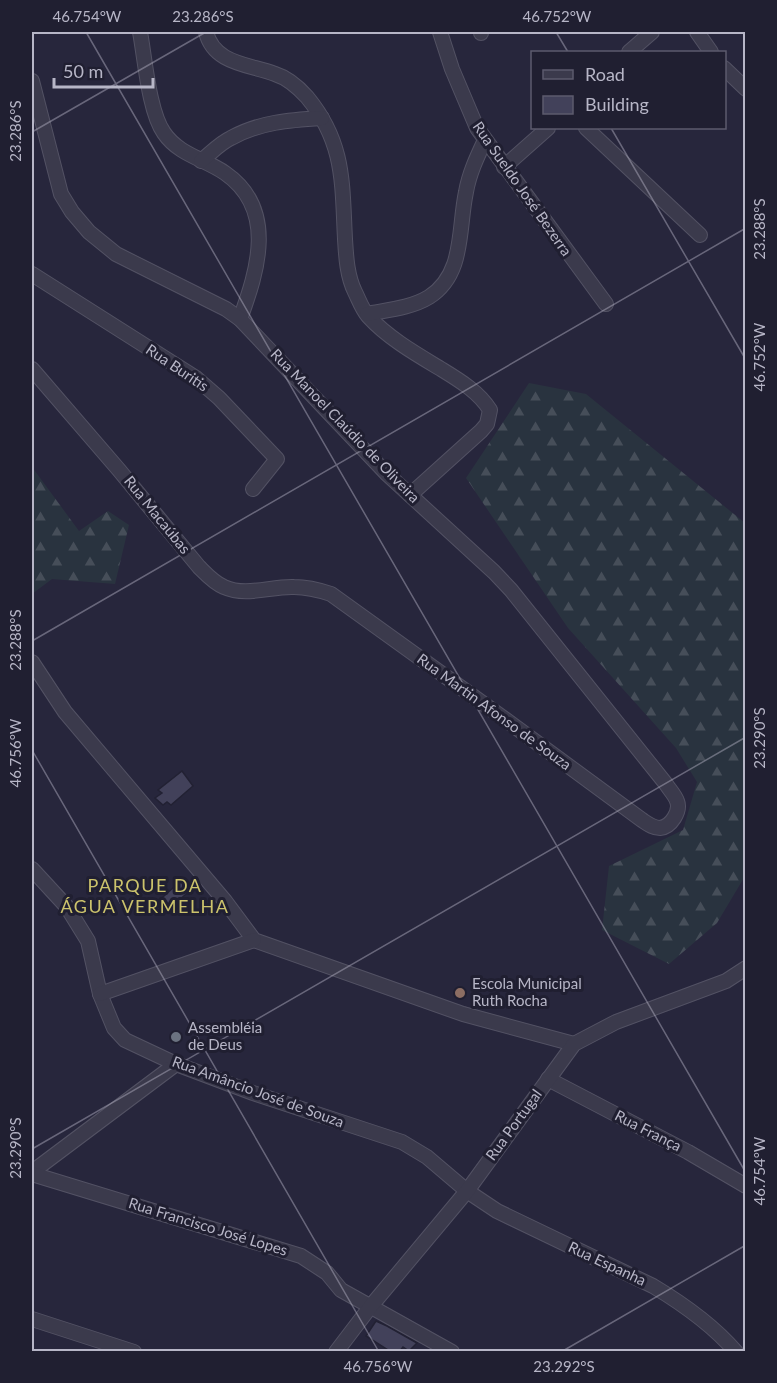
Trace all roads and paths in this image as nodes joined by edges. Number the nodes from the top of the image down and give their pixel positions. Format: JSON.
{"nodes":[{"id":1,"x":140,"y":32,"type":"edge"},
{"id":2,"x":206,"y":32,"type":"edge"},
{"id":3,"x":440,"y":32,"type":"edge"},
{"id":4,"x":652,"y":32,"type":"edge"},
{"id":5,"x":697,"y":32,"type":"edge"},
{"id":6,"x":630,"y":51,"type":"edge"},
{"id":7,"x":710,"y":51,"type":"edge"},
{"id":8,"x":726,"y":71,"type":"edge"},
{"id":9,"x":32,"y":81,"type":"edge"},
{"id":10,"x":743,"y":85,"type":"edge"},
{"id":11,"x":322,"y":118,"type":"junction"},
{"id":12,"x":547,"y":129,"type":"edge"},
{"id":13,"x":587,"y":129,"type":"edge"},
{"id":14,"x":484,"y":140,"type":"junction"},
{"id":15,"x":201,"y":161,"type":"junction"},
{"id":16,"x":504,"y":167,"type":"junction"},
{"id":17,"x":700,"y":235,"type":"dead end"},
{"id":18,"x":32,"y":274,"type":"edge"},
{"id":19,"x":606,"y":304,"type":"dead end"},
{"id":20,"x":367,"y":314,"type":"junction"},
{"id":21,"x":240,"y":319,"type":"junction"},
{"id":22,"x":32,"y":369,"type":"edge"},
{"id":23,"x":253,"y":489,"type":"dead end"},
{"id":24,"x":410,"y":495,"type":"junction"},
{"id":25,"x":316,"y":589,"type":"joint"},
{"id":26,"x":32,"y":662,"type":"edge"},
{"id":27,"x":671,"y":821,"type":"joint"},
{"id":28,"x":32,"y":869,"type":"edge"},
{"id":29,"x":254,"y":940,"type":"junction"},
{"id":30,"x":746,"y":968,"type":"edge"},
{"id":31,"x":100,"y":994,"type":"junction"},
{"id":32,"x":574,"y":1044,"type":"junction"},
{"id":33,"x":176,"y":1064,"type":"junction"},
{"id":34,"x":548,"y":1079,"type":"junction"},
{"id":35,"x":32,"y":1173,"type":"edge"},
{"id":36,"x":746,"y":1186,"type":"edge"},
{"id":37,"x":467,"y":1191,"type":"junction"},
{"id":38,"x":371,"y":1306,"type":"junction"},
{"id":39,"x":32,"y":1319,"type":"edge"},
{"id":40,"x":134,"y":1352,"type":"edge"},
{"id":41,"x":336,"y":1352,"type":"edge"},
{"id":42,"x":452,"y":1352,"type":"edge"},
{"id":43,"x":736,"y":1352,"type":"edge"}],
"edges":[{"from":1,"to":15,"type":"street"},
{"from":2,"to":11,"type":"street"},
{"from":3,"to":14,"type":"street","name":"Rua Sueldo José Bezerra"},
{"from":4,"to":6,"type":"street"},
{"from":5,"to":7,"type":"street"},
{"from":8,"to":10,"type":"street"},
{"from":9,"to":21,"type":"street","name":"Rua Manoel Claúdio de Oliveira"},
{"from":11,"to":15,"type":"street"},
{"from":11,"to":20,"type":"street"},
{"from":12,"to":16,"type":"street"},
{"from":13,"to":17,"type":"street"},
{"from":14,"to":16,"type":"street","name":"Rua Sueldo José Bezerra"},
{"from":14,"to":20,"type":"street"},
{"from":15,"to":21,"type":"street"},
{"from":16,"to":19,"type":"street","name":"Rua Sueldo José Bezerra"},
{"from":18,"to":23,"type":"street","name":"Rua Buritis"},
{"from":20,"to":24,"type":"street"},
{"from":21,"to":24,"type":"street","name":"Rua Manoel Claúdio de Oliveira"},
{"from":22,"to":25,"type":"street","name":"Rua Macaúbas"},
{"from":24,"to":27,"type":"street","name":"Rua Manoel Claúdio de Oliveira"},
{"from":25,"to":27,"type":"street","name":"Rua Martin Afonso de Souza"},
{"from":26,"to":29,"type":"street"},
{"from":28,"to":31,"type":"street","name":"Rua Amâncio José de Souza"},
{"from":29,"to":31,"type":"street"},
{"from":29,"to":32,"type":"street"},
{"from":30,"to":32,"type":"street","name":"Rua Portugal"},
{"from":31,"to":33,"type":"street","name":"Rua Amâncio José de Souza"},
{"from":32,"to":34,"type":"street","name":"Rua Portugal"},
{"from":33,"to":35,"type":"street"},
{"from":33,"to":37,"type":"street","name":"Rua Amâncio José de Souza"},
{"from":34,"to":36,"type":"street","name":"Rua França"},
{"from":34,"to":37,"type":"street","name":"Rua Portugal"},
{"from":35,"to":38,"type":"street","name":"Rua Francisco José Lopes"},
{"from":37,"to":38,"type":"street","name":"Rua Portugal"},
{"from":37,"to":43,"type":"street","name":"Rua Espanha"},
{"from":38,"to":41,"type":"street","name":"Rua Portugal"},
{"from":38,"to":42,"type":"street","name":"Rua Francisco José Lopes"},
{"from":39,"to":40,"type":"street"}]}
